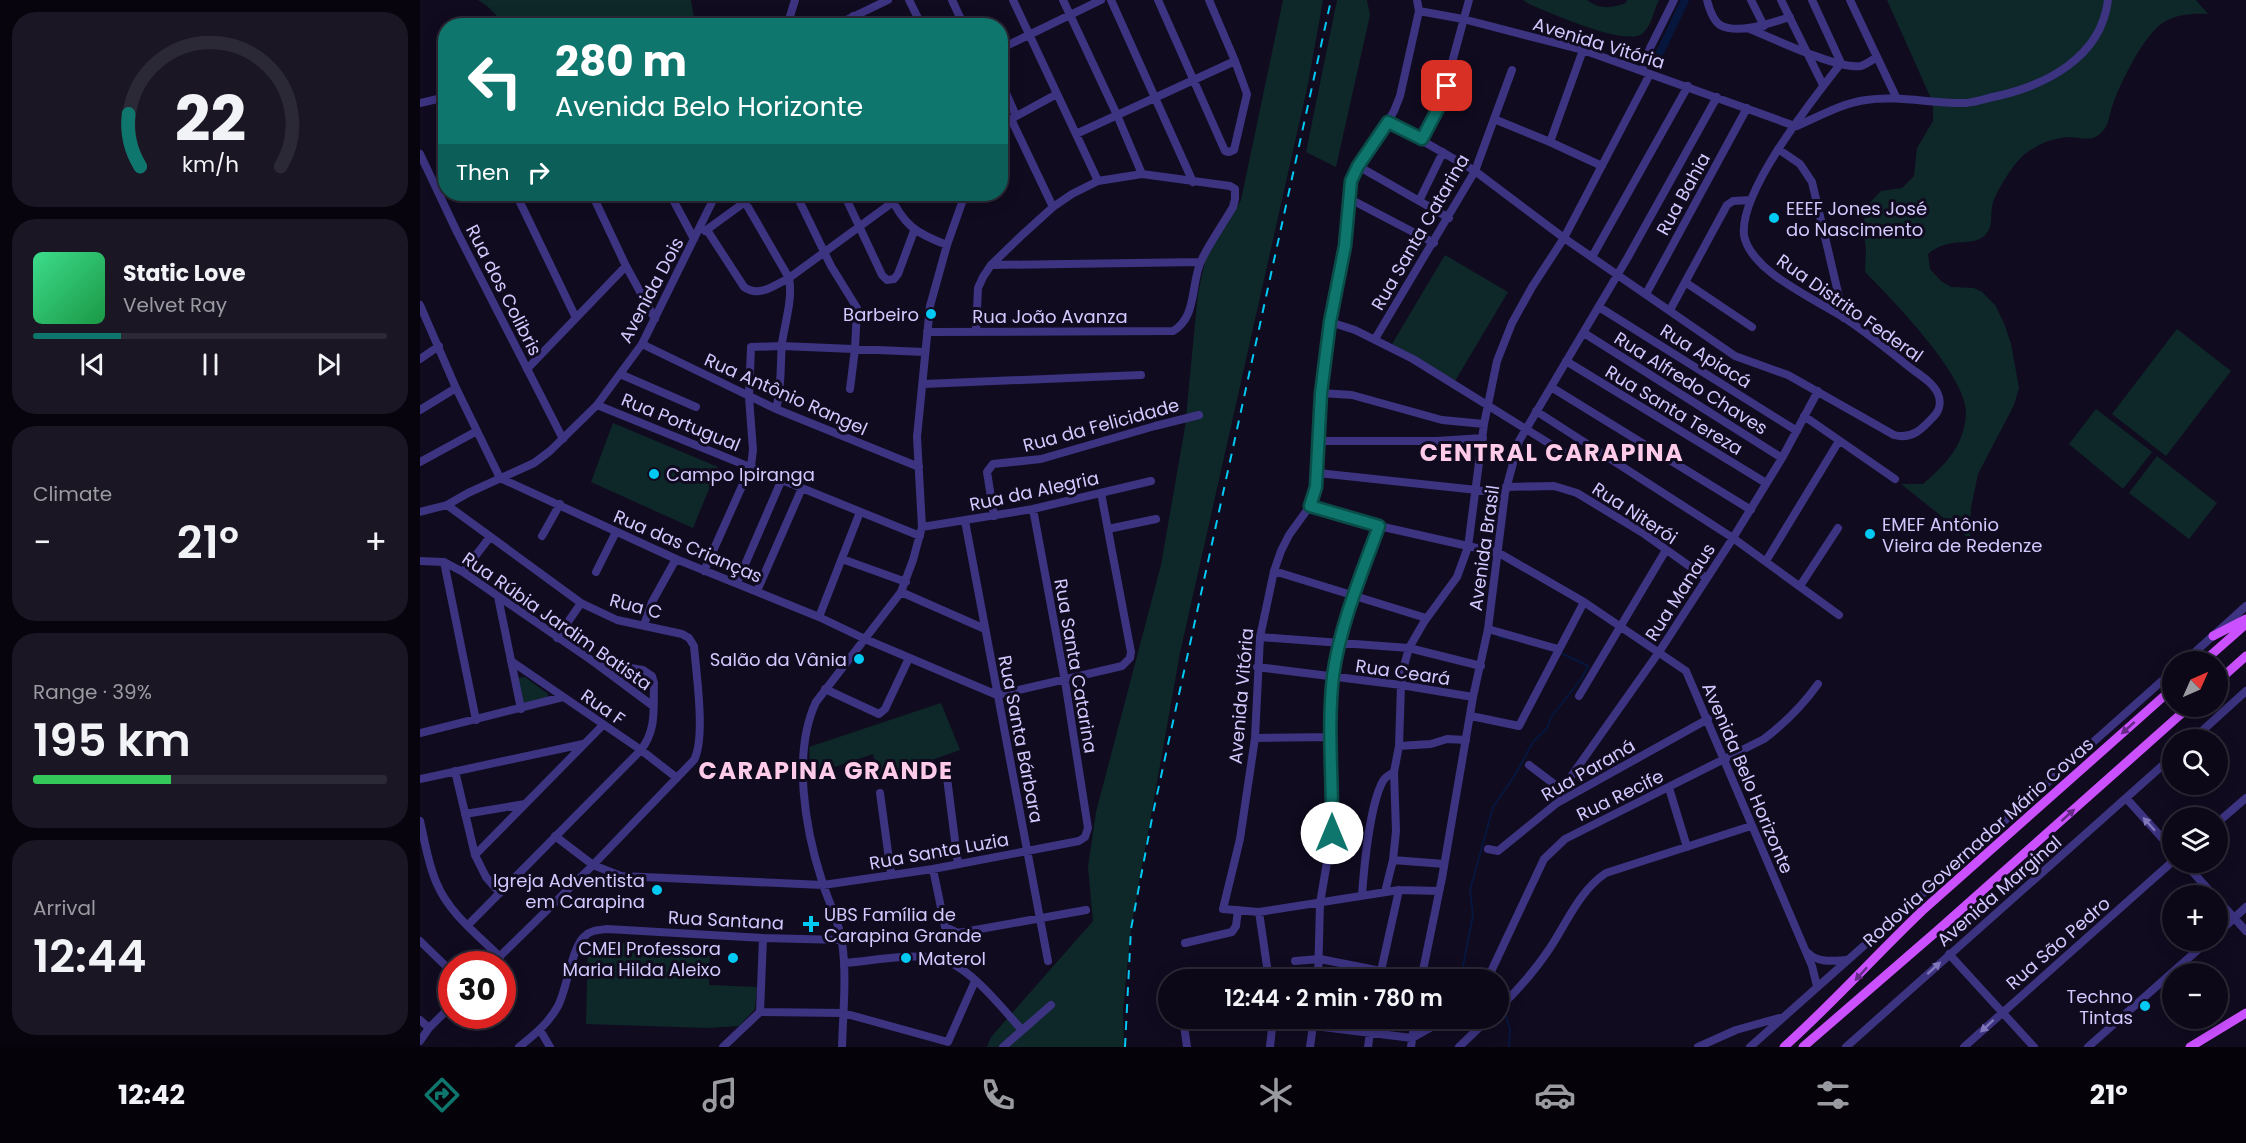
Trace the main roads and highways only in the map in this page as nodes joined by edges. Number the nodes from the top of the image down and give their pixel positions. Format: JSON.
{"nodes":[{"id":1,"x":2246,"y":619,"type":"edge"},
{"id":2,"x":2246,"y":624,"type":"edge"},
{"id":3,"x":2213,"y":636,"type":"road end"},
{"id":4,"x":2215,"y":651,"type":"edge"},
{"id":5,"x":2246,"y":656,"type":"edge"},
{"id":6,"x":2228,"y":672,"type":"edge"},
{"id":7,"x":2162,"y":698,"type":"edge"},
{"id":8,"x":2178,"y":717,"type":"edge"},
{"id":9,"x":2246,"y":1013,"type":"edge"},
{"id":10,"x":1784,"y":1047,"type":"edge"},
{"id":11,"x":1803,"y":1047,"type":"edge"},
{"id":12,"x":2190,"y":1047,"type":"edge"}],
"edges":[{"from":1,"to":3,"type":"main road"},
{"from":2,"to":4,"type":"main road"},
{"from":5,"to":6,"type":"main road"},
{"from":7,"to":10,"type":"main road","name":"Rodovia Governador Mário Covas","one_way":true},
{"from":11,"to":8,"type":"main road","name":"Rodovia Governador Mário Covas","one_way":true},
{"from":9,"to":12,"type":"main road"}]}
